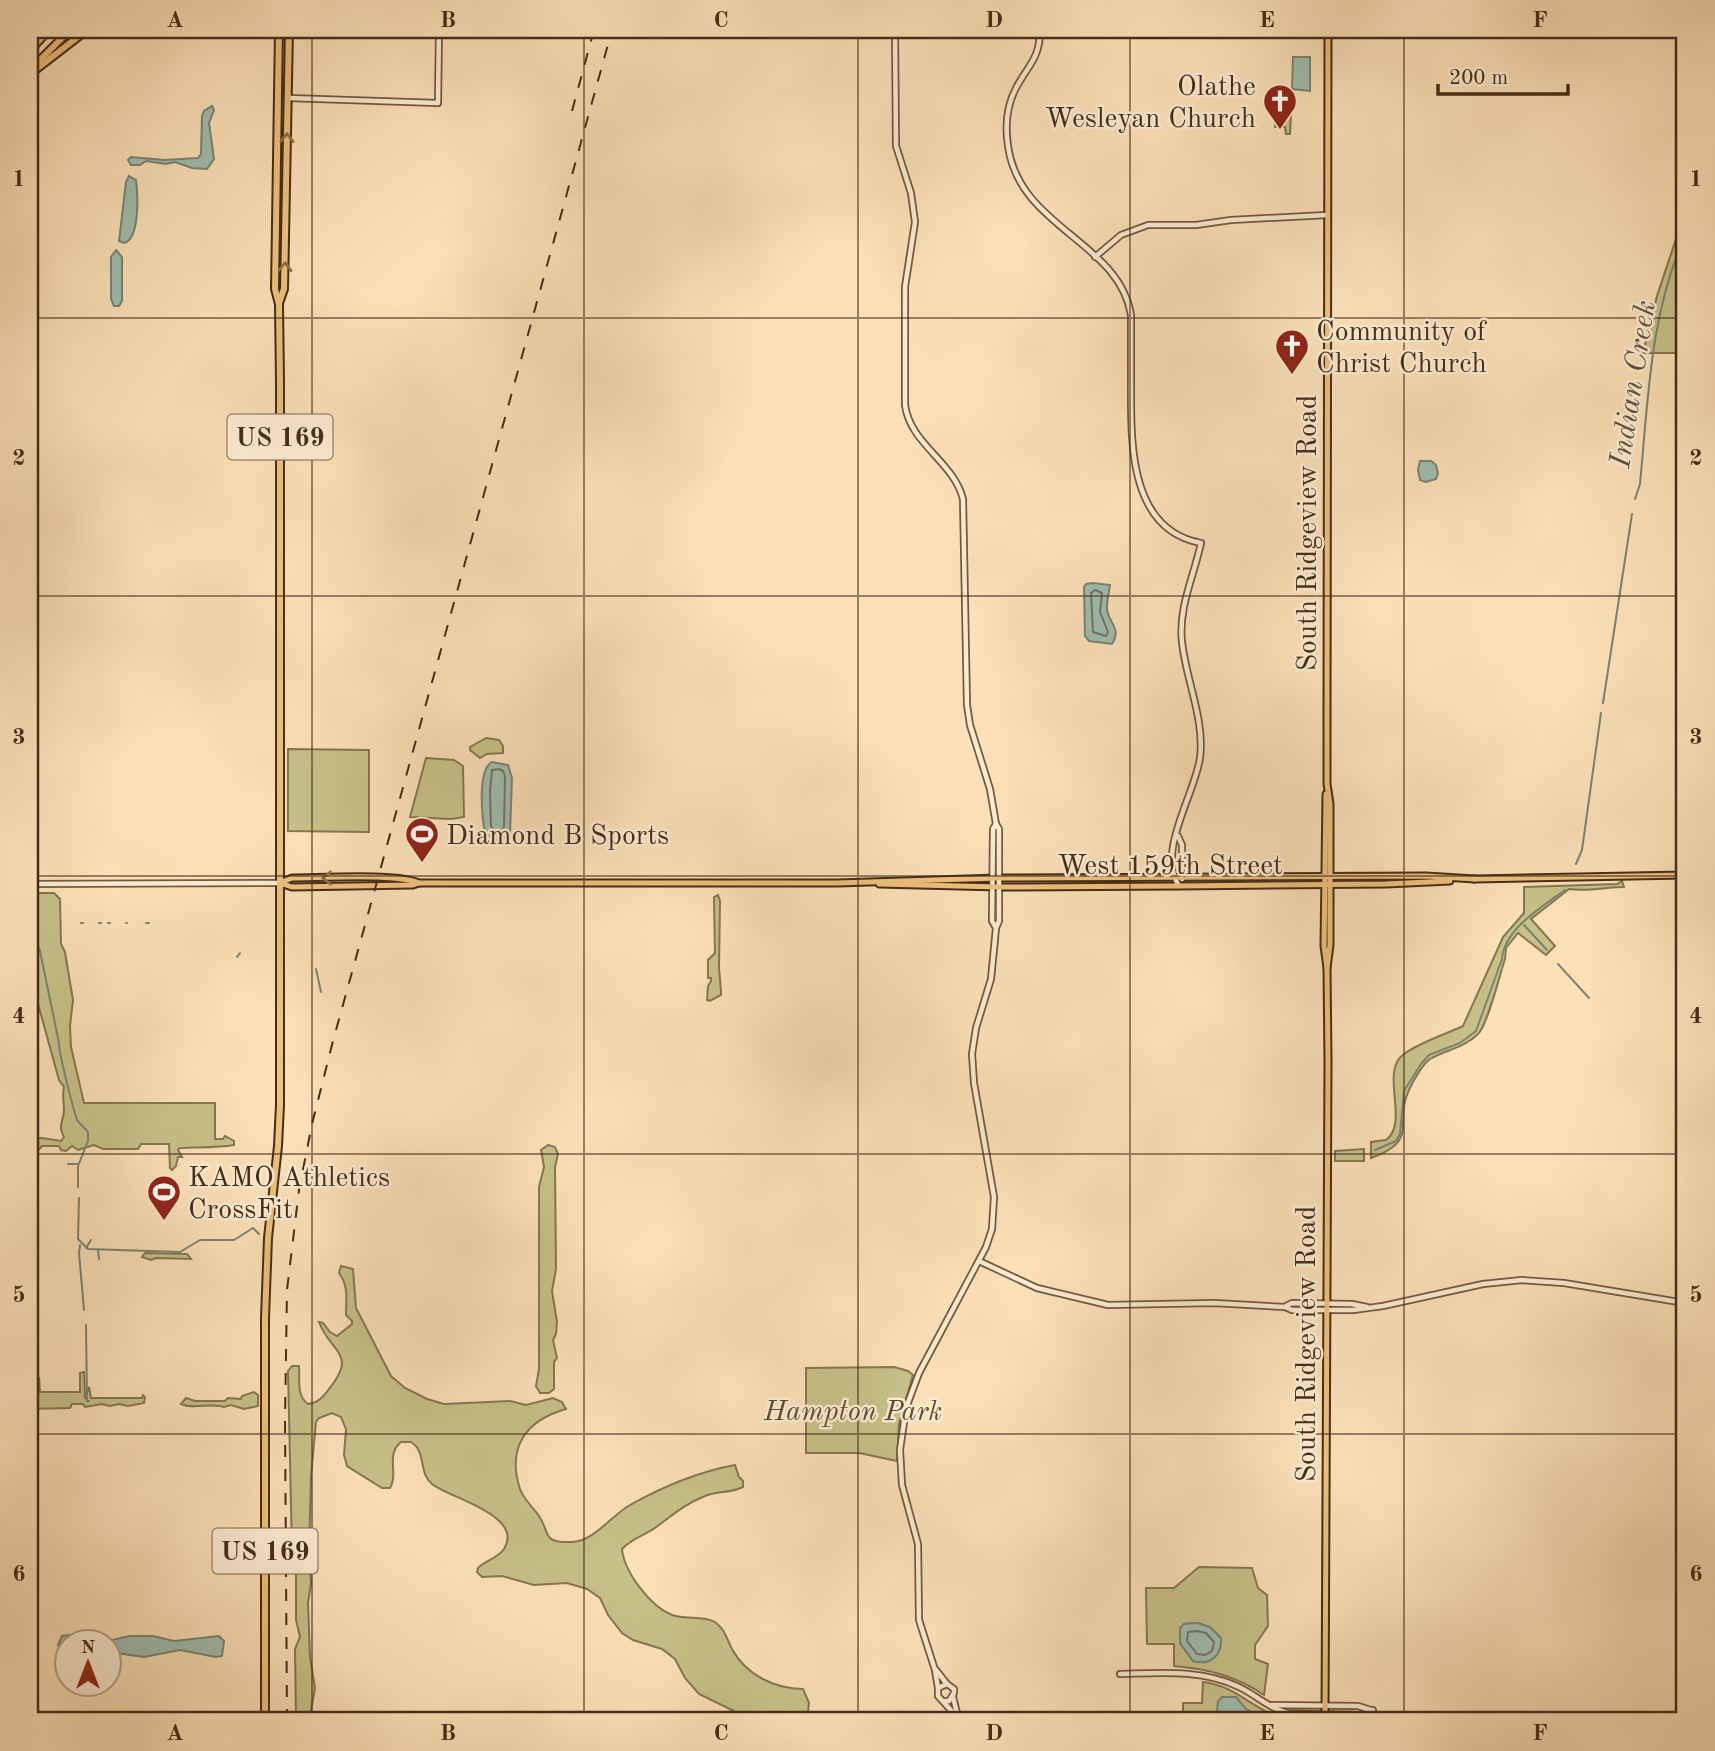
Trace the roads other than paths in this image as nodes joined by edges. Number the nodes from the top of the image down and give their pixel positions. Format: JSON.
{"nodes":[{"id":1,"x":48,"y":30,"type":"edge"},
{"id":2,"x":69,"y":30,"type":"edge"},
{"id":3,"x":87,"y":30,"type":"edge"},
{"id":4,"x":279,"y":30,"type":"edge"},
{"id":5,"x":289,"y":30,"type":"edge"},
{"id":6,"x":439,"y":30,"type":"edge"},
{"id":7,"x":895,"y":30,"type":"edge"},
{"id":8,"x":1040,"y":30,"type":"edge"},
{"id":9,"x":1328,"y":30,"type":"edge"},
{"id":10,"x":30,"y":50,"type":"edge"},
{"id":11,"x":30,"y":72,"type":"edge"},
{"id":12,"x":288,"y":99,"type":"junction"},
{"id":13,"x":1327,"y":215,"type":"junction"},
{"id":14,"x":1095,"y":257,"type":"junction"},
{"id":15,"x":279,"y":304,"type":"junction"},
{"id":16,"x":1177,"y":835,"type":"junction"},
{"id":17,"x":1685,"y":875,"type":"edge"},
{"id":18,"x":996,"y":878,"type":"junction"},
{"id":19,"x":1174,"y":878,"type":"junction"},
{"id":20,"x":1182,"y":878,"type":"junction"},
{"id":21,"x":1327,"y":881,"type":"junction"},
{"id":22,"x":280,"y":883,"type":"junction"},
{"id":23,"x":866,"y":883,"type":"junction"},
{"id":24,"x":30,"y":884,"type":"edge"},
{"id":25,"x":1179,"y":886,"type":"junction"},
{"id":26,"x":996,"y":887,"type":"junction"},
{"id":27,"x":979,"y":1261,"type":"junction"},
{"id":28,"x":1685,"y":1303,"type":"edge"},
{"id":29,"x":1326,"y":1307,"type":"junction"},
{"id":30,"x":936,"y":1670,"type":"junction"},
{"id":31,"x":1120,"y":1674,"type":"dead end"},
{"id":32,"x":947,"y":1684,"type":"junction"},
{"id":33,"x":938,"y":1688,"type":"junction"},
{"id":34,"x":953,"y":1697,"type":"junction"},
{"id":35,"x":944,"y":1701,"type":"junction"},
{"id":36,"x":1325,"y":1710,"type":"junction"},
{"id":37,"x":958,"y":1719,"type":"edge"},
{"id":38,"x":265,"y":1721,"type":"edge"},
{"id":39,"x":1325,"y":1721,"type":"edge"}],
"edges":[{"from":1,"to":10,"type":"highway"},
{"from":2,"to":11,"type":"highway"},
{"from":3,"to":11,"type":"highway"},
{"from":4,"to":15,"type":"highway","number":"US 169"},
{"from":5,"to":12,"type":"highway","number":"US 169"},
{"from":6,"to":12,"type":"street"},
{"from":7,"to":18,"type":"street"},
{"from":8,"to":14,"type":"street"},
{"from":9,"to":13,"type":"main road","name":"South Ridgeview Road"},
{"from":15,"to":12,"type":"highway","number":"US 169","one_way":true},
{"from":13,"to":14,"type":"street"},
{"from":13,"to":21,"type":"main road","name":"South Ridgeview Road"},
{"from":14,"to":16,"type":"street"},
{"from":15,"to":22,"type":"highway","number":"US 169"},
{"from":16,"to":19,"type":"street"},
{"from":16,"to":20,"type":"street"},
{"from":17,"to":21,"type":"main road","name":"West 159th Street"},
{"from":18,"to":19,"type":"main road","name":"West 159th Street"},
{"from":18,"to":23,"type":"main road","name":"West 159th Street"},
{"from":18,"to":26,"type":"street"},
{"from":19,"to":20,"type":"main road","name":"West 159th Street"},
{"from":19,"to":25,"type":"street"},
{"from":20,"to":21,"type":"main road","name":"West 159th Street"},
{"from":20,"to":25,"type":"street"},
{"from":21,"to":25,"type":"main road","name":"West 159th Street"},
{"from":21,"to":29,"type":"main road","name":"South Ridgeview Road"},
{"from":22,"to":23,"type":"main road","name":"West 159th Street"},
{"from":22,"to":24,"type":"street","name":"West 159th Street"},
{"from":22,"to":38,"type":"highway","number":"US 169"},
{"from":23,"to":26,"type":"main road","name":"West 159th Street"},
{"from":25,"to":26,"type":"main road","name":"West 159th Street"},
{"from":26,"to":27,"type":"street"},
{"from":27,"to":29,"type":"street"},
{"from":27,"to":30,"type":"street"},
{"from":28,"to":29,"type":"street"},
{"from":29,"to":36,"type":"main road","name":"South Ridgeview Road"},
{"from":30,"to":32,"type":"street"},
{"from":30,"to":33,"type":"street"},
{"from":31,"to":36,"type":"street"},
{"from":32,"to":33,"type":"street"},
{"from":32,"to":34,"type":"street"},
{"from":33,"to":35,"type":"street"},
{"from":34,"to":35,"type":"street"},
{"from":34,"to":37,"type":"street"},
{"from":35,"to":37,"type":"street"},
{"from":36,"to":36,"type":"street"},
{"from":36,"to":39,"type":"main road","name":"South Ridgeview Road"}]}
